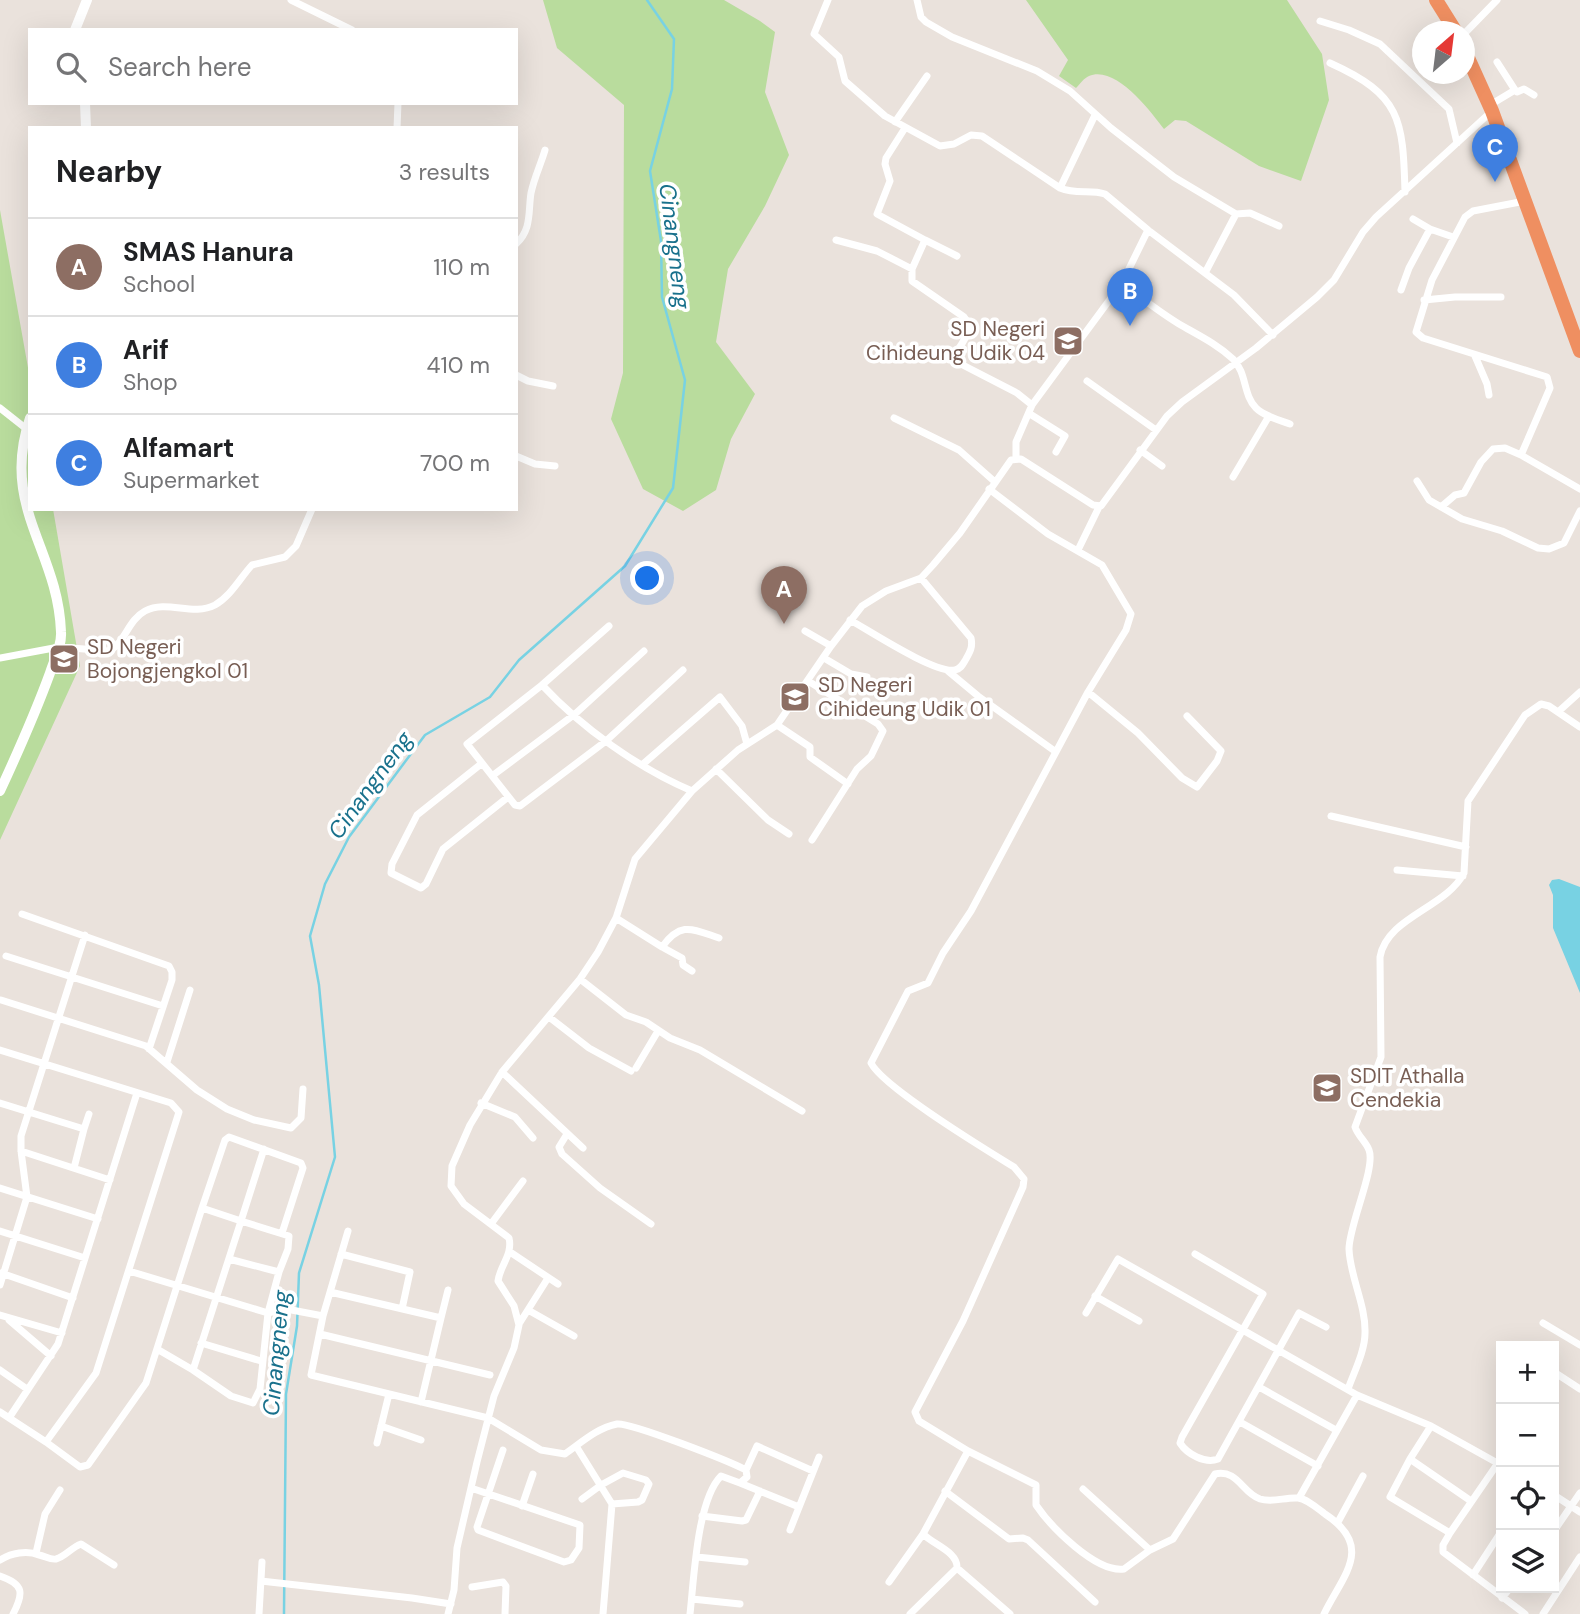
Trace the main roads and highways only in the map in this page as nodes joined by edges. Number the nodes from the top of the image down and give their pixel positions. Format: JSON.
{"nodes":[{"id":1,"x":1438,"y":1,"type":"edge"},
{"id":2,"x":1450,"y":21,"type":"edge"},
{"id":3,"x":1475,"y":72,"type":"edge"},
{"id":4,"x":1580,"y":351,"type":"edge"}],
"edges":[{"from":1,"to":2,"type":"highway"},
{"from":3,"to":4,"type":"highway"}]}
